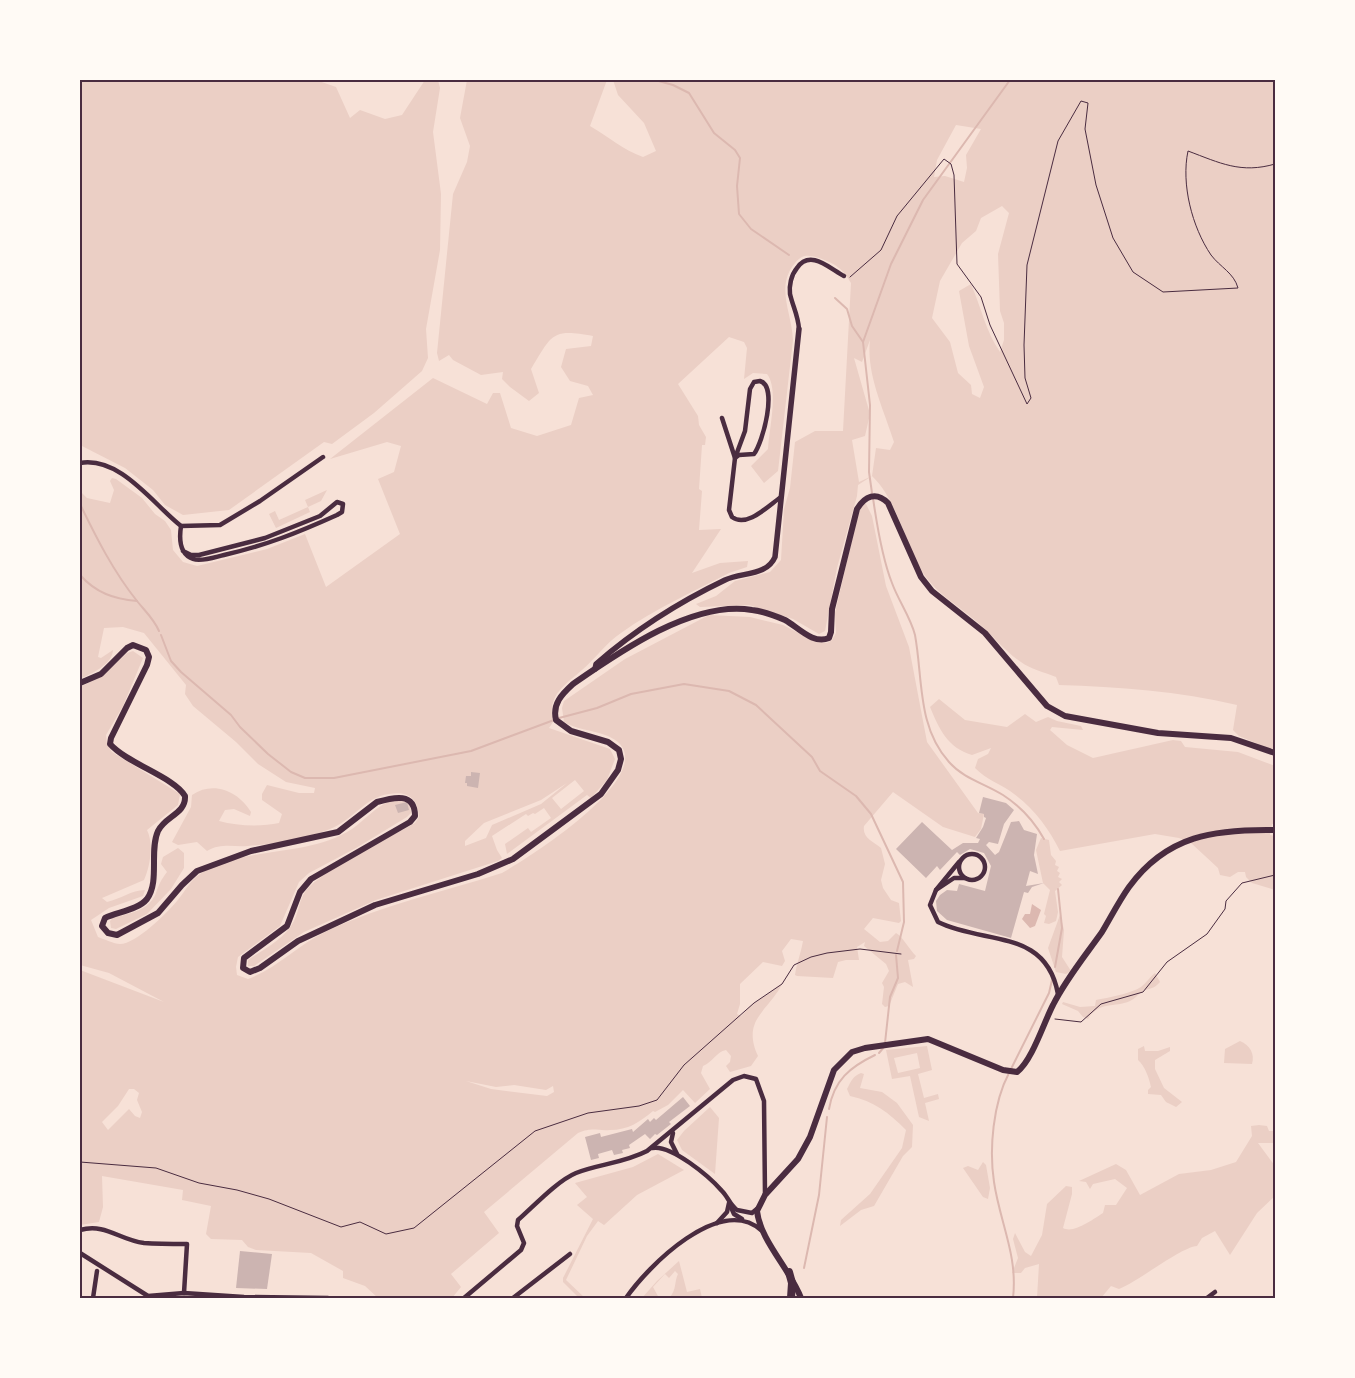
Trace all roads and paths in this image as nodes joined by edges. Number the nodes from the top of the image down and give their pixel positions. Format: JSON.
{"nodes":[{"id":1,"x":1275,"y":164,"type":"edge"},
{"id":2,"x":844,"y":276,"type":"joint"},
{"id":3,"x":799,"y":329,"type":"joint"},
{"id":4,"x":722,"y":418,"type":"dead end"},
{"id":5,"x":323,"y":457,"type":"dead end"},
{"id":6,"x":735,"y":458,"type":"junction"},
{"id":7,"x":80,"y":463,"type":"edge"},
{"id":8,"x":781,"y":497,"type":"junction"},
{"id":9,"x":181,"y":526,"type":"junction"},
{"id":10,"x":183,"y":551,"type":"junction"},
{"id":11,"x":595,"y":668,"type":"junction"},
{"id":12,"x":80,"y":683,"type":"edge"},
{"id":13,"x":1275,"y":753,"type":"edge"},
{"id":14,"x":1275,"y":830,"type":"edge"},
{"id":15,"x":962,"y":859,"type":"junction"},
{"id":16,"x":1275,"y":875,"type":"edge"},
{"id":17,"x":970,"y":879,"type":"junction"},
{"id":18,"x":936,"y":890,"type":"junction"},
{"id":19,"x":901,"y":954,"type":"dead end"},
{"id":20,"x":1058,"y":994,"type":"junction"},
{"id":21,"x":1047,"y":1017,"type":"junction"},
{"id":22,"x":676,"y":1129,"type":"junction"},
{"id":23,"x":652,"y":1148,"type":"junction"},
{"id":24,"x":683,"y":1160,"type":"junction"},
{"id":25,"x":80,"y":1162,"type":"edge"},
{"id":26,"x":765,"y":1195,"type":"junction"},
{"id":27,"x":728,"y":1199,"type":"junction"},
{"id":28,"x":758,"y":1206,"type":"junction"},
{"id":29,"x":745,"y":1220,"type":"junction"},
{"id":30,"x":714,"y":1226,"type":"junction"},
{"id":31,"x":80,"y":1230,"type":"edge"},
{"id":32,"x":764,"y":1232,"type":"junction"},
{"id":33,"x":80,"y":1253,"type":"edge"},
{"id":34,"x":570,"y":1254,"type":"dead end"},
{"id":35,"x":97,"y":1271,"type":"dead end"},
{"id":36,"x":789,"y":1272,"type":"junction"},
{"id":37,"x":796,"y":1286,"type":"junction"},
{"id":38,"x":1215,"y":1292,"type":"dead end"},
{"id":39,"x":184,"y":1293,"type":"junction"},
{"id":40,"x":148,"y":1297,"type":"edge"},
{"id":41,"x":270,"y":1297,"type":"edge"},
{"id":42,"x":93,"y":1298,"type":"edge"},
{"id":43,"x":328,"y":1298,"type":"edge"},
{"id":44,"x":464,"y":1298,"type":"edge"},
{"id":45,"x":512,"y":1298,"type":"edge"},
{"id":46,"x":626,"y":1298,"type":"edge"},
{"id":47,"x":791,"y":1298,"type":"edge"},
{"id":48,"x":796,"y":1298,"type":"edge"},
{"id":49,"x":800,"y":1298,"type":"edge"},
{"id":50,"x":1207,"y":1298,"type":"edge"}],
"edges":[{"from":1,"to":2,"type":"path"},
{"from":2,"to":3,"type":"street"},
{"from":3,"to":8,"type":"street"},
{"from":4,"to":6,"type":"street"},
{"from":5,"to":9,"type":"street"},
{"from":6,"to":6,"type":"street"},
{"from":6,"to":8,"type":"street"},
{"from":7,"to":9,"type":"street"},
{"from":8,"to":11,"type":"street"},
{"from":9,"to":10,"type":"street"},
{"from":10,"to":10,"type":"street"},
{"from":11,"to":12,"type":"main road"},
{"from":11,"to":13,"type":"main road"},
{"from":14,"to":20,"type":"main road"},
{"from":15,"to":17,"type":"street"},
{"from":15,"to":17,"type":"street"},
{"from":15,"to":18,"type":"street"},
{"from":16,"to":21,"type":"path"},
{"from":17,"to":18,"type":"street"},
{"from":18,"to":20,"type":"street"},
{"from":19,"to":25,"type":"path"},
{"from":20,"to":21,"type":"main road"},
{"from":21,"to":26,"type":"main road"},
{"from":22,"to":23,"type":"street"},
{"from":22,"to":24,"type":"street"},
{"from":22,"to":26,"type":"street"},
{"from":23,"to":24,"type":"street"},
{"from":23,"to":44,"type":"street"},
{"from":24,"to":27,"type":"street"},
{"from":26,"to":28,"type":"main road"},
{"from":27,"to":28,"type":"street"},
{"from":27,"to":29,"type":"street"},
{"from":27,"to":30,"type":"street"},
{"from":28,"to":32,"type":"main road"},
{"from":29,"to":30,"type":"street"},
{"from":29,"to":32,"type":"street"},
{"from":30,"to":46,"type":"street"},
{"from":31,"to":39,"type":"street"},
{"from":32,"to":36,"type":"main road"},
{"from":33,"to":40,"type":"street"},
{"from":34,"to":45,"type":"street"},
{"from":35,"to":42,"type":"street"},
{"from":36,"to":37,"type":"main road"},
{"from":36,"to":47,"type":"highway"},
{"from":37,"to":48,"type":"main road"},
{"from":37,"to":49,"type":"main road"},
{"from":38,"to":50,"type":"street"},
{"from":39,"to":40,"type":"street"},
{"from":39,"to":41,"type":"street"},
{"from":41,"to":43,"type":"street"}]}
